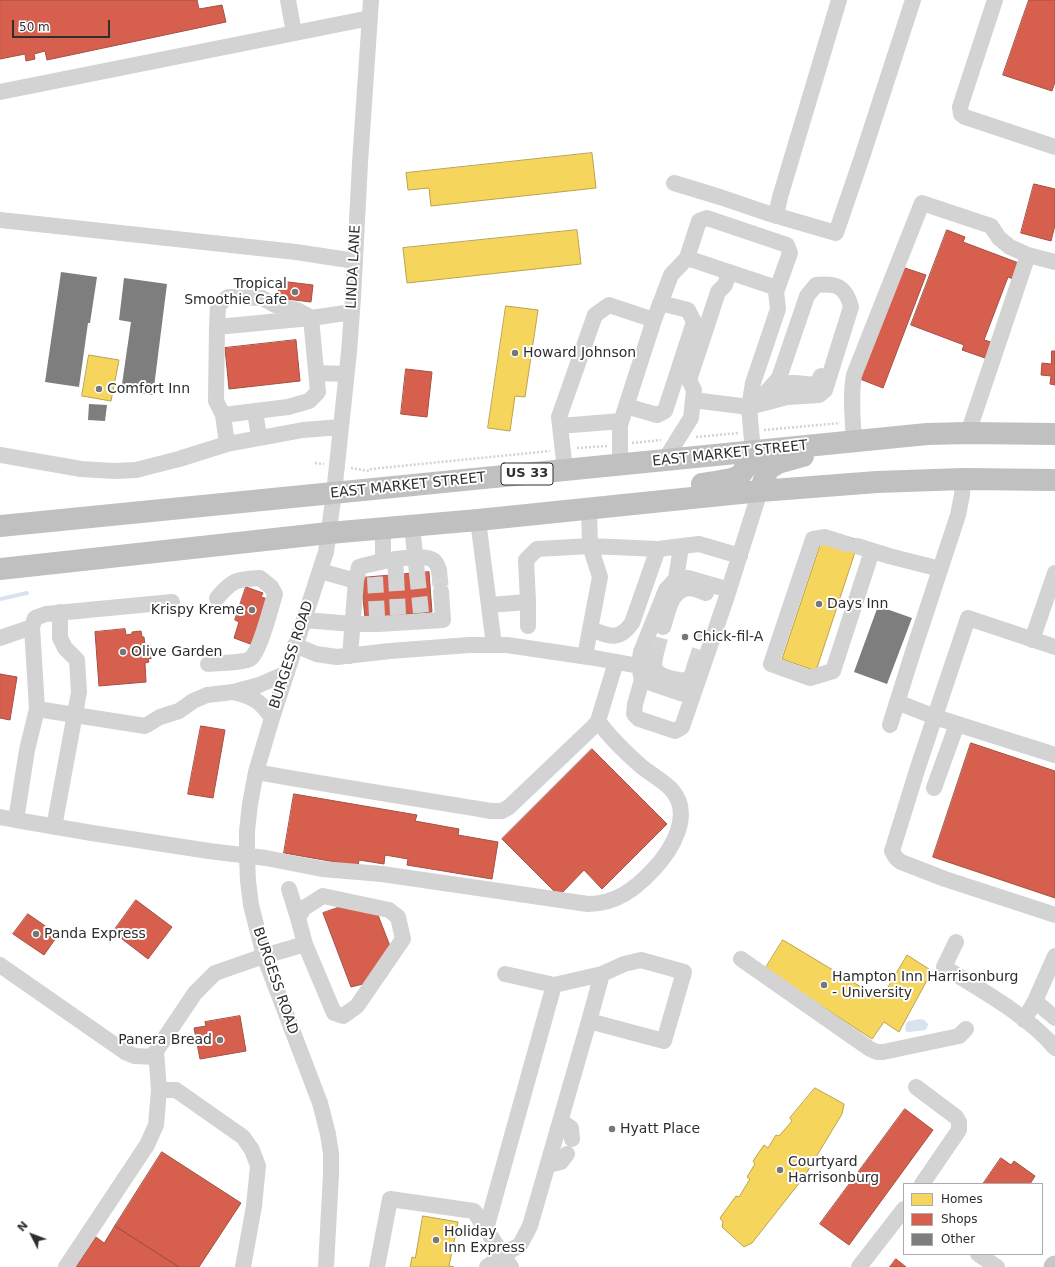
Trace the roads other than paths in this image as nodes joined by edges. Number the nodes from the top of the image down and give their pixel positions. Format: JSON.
{"nodes":[{"id":1,"x":288,"y":0,"type":"edge"},
{"id":2,"x":371,"y":0,"type":"edge"},
{"id":3,"x":839,"y":0,"type":"edge"},
{"id":4,"x":913,"y":0,"type":"edge"},
{"id":5,"x":995,"y":0,"type":"edge"},
{"id":6,"x":370,"y":18,"type":"junction"},
{"id":7,"x":294,"y":33,"type":"junction"},
{"id":8,"x":0,"y":92,"type":"edge"},
{"id":9,"x":1055,"y":147,"type":"edge"},
{"id":10,"x":674,"y":183,"type":"dead end"},
{"id":11,"x":776,"y":216,"type":"junction"},
{"id":12,"x":0,"y":220,"type":"edge"},
{"id":13,"x":1028,"y":255,"type":"junction"},
{"id":14,"x":687,"y":258,"type":"junction"},
{"id":15,"x":355,"y":260,"type":"junction"},
{"id":16,"x":1055,"y":262,"type":"edge"},
{"id":17,"x":727,"y":278,"type":"junction"},
{"id":18,"x":778,"y":288,"type":"junction"},
{"id":19,"x":660,"y":303,"type":"junction"},
{"id":20,"x":352,"y":312,"type":"junction"},
{"id":21,"x":311,"y":318,"type":"junction"},
{"id":22,"x":654,"y":320,"type":"junction"},
{"id":23,"x":217,"y":327,"type":"junction"},
{"id":24,"x":317,"y":373,"type":"junction"},
{"id":25,"x":346,"y":374,"type":"junction"},
{"id":26,"x":693,"y":395,"type":"junction"},
{"id":27,"x":754,"y":406,"type":"junction"},
{"id":28,"x":288,"y":407,"type":"junction"},
{"id":29,"x":255,"y":411,"type":"junction"},
{"id":30,"x":624,"y":413,"type":"junction"},
{"id":31,"x":222,"y":414,"type":"junction"},
{"id":32,"x":560,"y":426,"type":"junction"},
{"id":33,"x":341,"y":427,"type":"junction"},
{"id":34,"x":291,"y":432,"type":"junction"},
{"id":35,"x":968,"y":433,"type":"junction"},
{"id":36,"x":1055,"y":434,"type":"edge"},
{"id":37,"x":260,"y":438,"type":"junction"},
{"id":38,"x":854,"y":442,"type":"junction"},
{"id":39,"x":227,"y":444,"type":"junction"},
{"id":40,"x":663,"y":450,"type":"junction"},
{"id":41,"x":753,"y":452,"type":"junction"},
{"id":42,"x":0,"y":455,"type":"edge"},
{"id":43,"x":620,"y":465,"type":"junction"},
{"id":44,"x":566,"y":470,"type":"junction"},
{"id":45,"x":963,"y":479,"type":"junction"},
{"id":46,"x":1055,"y":480,"type":"edge"},
{"id":47,"x":760,"y":491,"type":"junction"},
{"id":48,"x":334,"y":493,"type":"junction"},
{"id":49,"x":666,"y":500,"type":"junction"},
{"id":50,"x":589,"y":508,"type":"junction"},
{"id":51,"x":478,"y":520,"type":"junction"},
{"id":52,"x":0,"y":526,"type":"edge"},
{"id":53,"x":412,"y":526,"type":"junction"},
{"id":54,"x":383,"y":528,"type":"junction"},
{"id":55,"x":329,"y":533,"type":"junction"},
{"id":56,"x":590,"y":546,"type":"junction"},
{"id":57,"x":681,"y":547,"type":"junction"},
{"id":58,"x":859,"y":547,"type":"junction"},
{"id":59,"x":658,"y":549,"type":"junction"},
{"id":60,"x":740,"y":556,"type":"junction"},
{"id":61,"x":416,"y":565,"type":"junction"},
{"id":62,"x":384,"y":567,"type":"junction"},
{"id":63,"x":6,"y":569,"type":"edge"},
{"id":64,"x":439,"y":570,"type":"dead end"},
{"id":65,"x":940,"y":570,"type":"junction"},
{"id":66,"x":320,"y":571,"type":"junction"},
{"id":67,"x":1055,"y":573,"type":"edge"},
{"id":68,"x":676,"y":579,"type":"junction"},
{"id":69,"x":356,"y":581,"type":"junction"},
{"id":70,"x":726,"y":589,"type":"junction"},
{"id":71,"x":441,"y":591,"type":"tunnel mouth"},
{"id":72,"x":216,"y":598,"type":"dead end"},
{"id":73,"x":172,"y":602,"type":"dead end"},
{"id":74,"x":528,"y":602,"type":"junction"},
{"id":75,"x":489,"y":605,"type":"junction"},
{"id":76,"x":60,"y":612,"type":"junction"},
{"id":77,"x":720,"y":618,"type":"junction"},
{"id":78,"x":410,"y":619,"type":"junction"},
{"id":79,"x":304,"y":620,"type":"junction"},
{"id":80,"x":353,"y":624,"type":"junction"},
{"id":81,"x":528,"y":626,"type":"dead end"},
{"id":82,"x":32,"y":627,"type":"junction"},
{"id":83,"x":663,"y":627,"type":"tunnel mouth"},
{"id":84,"x":590,"y":629,"type":"junction"},
{"id":85,"x":706,"y":631,"type":"tunnel mouth"},
{"id":86,"x":0,"y":638,"type":"edge"},
{"id":87,"x":1032,"y":640,"type":"junction"},
{"id":88,"x":494,"y":645,"type":"junction"},
{"id":89,"x":295,"y":646,"type":"junction"},
{"id":90,"x":1055,"y":647,"type":"edge"},
{"id":91,"x":415,"y":649,"type":"junction"},
{"id":92,"x":656,"y":653,"type":"tunnel mouth"},
{"id":93,"x":350,"y":656,"type":"junction"},
{"id":94,"x":585,"y":656,"type":"junction"},
{"id":95,"x":616,"y":662,"type":"junction"},
{"id":96,"x":208,"y":664,"type":"dead end"},
{"id":97,"x":695,"y":665,"type":"tunnel mouth"},
{"id":98,"x":287,"y":673,"type":"junction"},
{"id":99,"x":640,"y":673,"type":"junction"},
{"id":100,"x":233,"y":692,"type":"junction"},
{"id":101,"x":692,"y":697,"type":"junction"},
{"id":102,"x":897,"y":702,"type":"junction"},
{"id":103,"x":37,"y":709,"type":"junction"},
{"id":104,"x":75,"y":715,"type":"junction"},
{"id":105,"x":935,"y":717,"type":"junction"},
{"id":106,"x":272,"y":718,"type":"junction"},
{"id":107,"x":598,"y":721,"type":"junction"},
{"id":108,"x":957,"y":724,"type":"junction"},
{"id":109,"x":890,"y":726,"type":"dead end"},
{"id":110,"x":1055,"y":755,"type":"edge"},
{"id":111,"x":256,"y":772,"type":"junction"},
{"id":112,"x":934,"y":788,"type":"dead end"},
{"id":113,"x":0,"y":817,"type":"edge"},
{"id":114,"x":16,"y":820,"type":"junction"},
{"id":115,"x":54,"y":827,"type":"junction"},
{"id":116,"x":247,"y":856,"type":"junction"},
{"id":117,"x":290,"y":889,"type":"dead end"},
{"id":118,"x":1055,"y":916,"type":"edge"},
{"id":119,"x":298,"y":918,"type":"junction"},
{"id":120,"x":956,"y":942,"type":"dead end"},
{"id":121,"x":305,"y":944,"type":"junction"},
{"id":122,"x":264,"y":956,"type":"junction"},
{"id":123,"x":1055,"y":956,"type":"edge"},
{"id":124,"x":741,"y":959,"type":"dead end"},
{"id":125,"x":0,"y":965,"type":"edge"},
{"id":126,"x":505,"y":974,"type":"dead end"},
{"id":127,"x":602,"y":974,"type":"junction"},
{"id":128,"x":554,"y":985,"type":"junction"},
{"id":129,"x":1042,"y":987,"type":"junction"},
{"id":130,"x":1035,"y":1001,"type":"junction"},
{"id":131,"x":1055,"y":1005,"type":"edge"},
{"id":132,"x":1055,"y":1018,"type":"edge"},
{"id":133,"x":1024,"y":1020,"type":"junction"},
{"id":134,"x":590,"y":1022,"type":"junction"},
{"id":135,"x":966,"y":1029,"type":"dead end"},
{"id":136,"x":1055,"y":1048,"type":"edge"},
{"id":137,"x":156,"y":1057,"type":"junction"},
{"id":138,"x":916,"y":1087,"type":"dead end"},
{"id":139,"x":159,"y":1090,"type":"junction"},
{"id":140,"x":560,"y":1121,"type":"junction"},
{"id":141,"x":572,"y":1139,"type":"dead end"},
{"id":142,"x":567,"y":1154,"type":"dead end"},
{"id":143,"x":548,"y":1165,"type":"junction"},
{"id":144,"x":923,"y":1183,"type":"edge"},
{"id":145,"x":903,"y":1209,"type":"edge"},
{"id":146,"x":486,"y":1229,"type":"junction"},
{"id":147,"x":980,"y":1255,"type":"edge"},
{"id":148,"x":507,"y":1261,"type":"edge"},
{"id":149,"x":66,"y":1267,"type":"edge"},
{"id":150,"x":243,"y":1267,"type":"edge"},
{"id":151,"x":326,"y":1267,"type":"edge"},
{"id":152,"x":377,"y":1267,"type":"edge"},
{"id":153,"x":487,"y":1267,"type":"edge"},
{"id":154,"x":859,"y":1267,"type":"edge"},
{"id":155,"x":998,"y":1267,"type":"edge"}],
"edges":[{"from":1,"to":7,"type":"street"},
{"from":2,"to":6,"type":"street","name":"LINDA LANE"},
{"from":3,"to":11,"type":"street"},
{"from":4,"to":11,"type":"street"},
{"from":5,"to":9,"type":"street"},
{"from":6,"to":7,"type":"street"},
{"from":6,"to":15,"type":"street","name":"LINDA LANE"},
{"from":7,"to":8,"type":"street"},
{"from":10,"to":11,"type":"street"},
{"from":12,"to":15,"type":"street"},
{"from":13,"to":16,"type":"street"},
{"from":13,"to":35,"type":"street"},
{"from":13,"to":38,"type":"street"},
{"from":14,"to":17,"type":"street"},
{"from":14,"to":18,"type":"street"},
{"from":14,"to":19,"type":"street"},
{"from":15,"to":20,"type":"street","name":"LINDA LANE"},
{"from":17,"to":18,"type":"street"},
{"from":17,"to":26,"type":"street"},
{"from":18,"to":27,"type":"street"},
{"from":19,"to":22,"type":"street"},
{"from":19,"to":30,"type":"street"},
{"from":20,"to":21,"type":"street"},
{"from":20,"to":25,"type":"street","name":"LINDA LANE"},
{"from":21,"to":23,"type":"street"},
{"from":21,"to":23,"type":"street"},
{"from":21,"to":24,"type":"street"},
{"from":22,"to":30,"type":"street"},
{"from":22,"to":32,"type":"street"},
{"from":23,"to":31,"type":"street"},
{"from":24,"to":25,"type":"street"},
{"from":24,"to":28,"type":"street"},
{"from":25,"to":33,"type":"street","name":"LINDA LANE"},
{"from":26,"to":27,"type":"street"},
{"from":26,"to":40,"type":"street"},
{"from":27,"to":27,"type":"street"},
{"from":27,"to":41,"type":"street"},
{"from":28,"to":29,"type":"street"},
{"from":28,"to":34,"type":"street"},
{"from":29,"to":31,"type":"street"},
{"from":29,"to":37,"type":"street"},
{"from":30,"to":32,"type":"street"},
{"from":30,"to":43,"type":"street"},
{"from":31,"to":39,"type":"street"},
{"from":32,"to":44,"type":"street"},
{"from":33,"to":34,"type":"street"},
{"from":33,"to":48,"type":"street","name":"LINDA LANE"},
{"from":34,"to":37,"type":"street"},
{"from":35,"to":36,"type":"highway","name":"EAST MARKET STREET","number":"US 33"},
{"from":35,"to":38,"type":"highway","name":"EAST MARKET STREET","number":"US 33"},
{"from":37,"to":39,"type":"street"},
{"from":38,"to":41,"type":"highway","name":"EAST MARKET STREET","number":"US 33"},
{"from":38,"to":47,"type":"highway"},
{"from":39,"to":42,"type":"street"},
{"from":40,"to":41,"type":"highway","name":"EAST MARKET STREET","number":"US 33"},
{"from":40,"to":43,"type":"highway","name":"EAST MARKET STREET","number":"US 33"},
{"from":41,"to":49,"type":"highway"},
{"from":43,"to":44,"type":"highway","name":"EAST MARKET STREET","number":"US 33"},
{"from":44,"to":48,"type":"highway","name":"EAST MARKET STREET","number":"US 33"},
{"from":45,"to":46,"type":"highway"},
{"from":45,"to":47,"type":"highway"},
{"from":45,"to":65,"type":"street"},
{"from":47,"to":49,"type":"highway"},
{"from":47,"to":60,"type":"street"},
{"from":48,"to":52,"type":"highway","name":"EAST MARKET STREET","number":"US 33"},
{"from":48,"to":55,"type":"street","name":"LINDA LANE"},
{"from":49,"to":50,"type":"highway"},
{"from":50,"to":51,"type":"highway"},
{"from":50,"to":56,"type":"street"},
{"from":51,"to":53,"type":"highway"},
{"from":51,"to":75,"type":"street"},
{"from":53,"to":54,"type":"highway"},
{"from":53,"to":61,"type":"street"},
{"from":54,"to":55,"type":"highway"},
{"from":54,"to":62,"type":"street"},
{"from":55,"to":63,"type":"highway"},
{"from":55,"to":66,"type":"street","name":"BURGESS ROAD"},
{"from":56,"to":59,"type":"street"},
{"from":56,"to":74,"type":"street"},
{"from":56,"to":84,"type":"street"},
{"from":57,"to":59,"type":"street"},
{"from":57,"to":60,"type":"street"},
{"from":57,"to":68,"type":"street"},
{"from":58,"to":58,"type":"street"},
{"from":58,"to":65,"type":"street"},
{"from":59,"to":84,"type":"street"},
{"from":60,"to":70,"type":"street"},
{"from":61,"to":62,"type":"street"},
{"from":61,"to":64,"type":"street"},
{"from":62,"to":69,"type":"street"},
{"from":65,"to":102,"type":"street"},
{"from":66,"to":69,"type":"street"},
{"from":66,"to":79,"type":"street","name":"BURGESS ROAD"},
{"from":67,"to":87,"type":"street"},
{"from":68,"to":70,"type":"street"},
{"from":68,"to":99,"type":"street"},
{"from":69,"to":80,"type":"street"},
{"from":70,"to":77,"type":"street"},
{"from":70,"to":83,"type":"street"},
{"from":71,"to":78,"type":"street"},
{"from":72,"to":96,"type":"street"},
{"from":73,"to":76,"type":"street"},
{"from":74,"to":75,"type":"street"},
{"from":74,"to":81,"type":"street"},
{"from":75,"to":88,"type":"street"},
{"from":76,"to":82,"type":"street"},
{"from":76,"to":104,"type":"street"},
{"from":77,"to":85,"type":"street"},
{"from":77,"to":101,"type":"street"},
{"from":78,"to":80,"type":"street"},
{"from":78,"to":91,"type":"street"},
{"from":79,"to":80,"type":"street"},
{"from":79,"to":89,"type":"street","name":"BURGESS ROAD"},
{"from":80,"to":93,"type":"street"},
{"from":82,"to":86,"type":"street"},
{"from":82,"to":103,"type":"street"},
{"from":84,"to":94,"type":"street"},
{"from":87,"to":90,"type":"street"},
{"from":87,"to":105,"type":"street"},
{"from":88,"to":91,"type":"street"},
{"from":88,"to":94,"type":"street"},
{"from":89,"to":93,"type":"street"},
{"from":89,"to":98,"type":"street","name":"BURGESS ROAD"},
{"from":91,"to":93,"type":"street"},
{"from":92,"to":97,"type":"street"},
{"from":94,"to":95,"type":"street"},
{"from":95,"to":99,"type":"street"},
{"from":95,"to":107,"type":"street"},
{"from":98,"to":100,"type":"street"},
{"from":98,"to":106,"type":"street","name":"BURGESS ROAD"},
{"from":99,"to":101,"type":"street"},
{"from":99,"to":101,"type":"street"},
{"from":100,"to":104,"type":"street"},
{"from":100,"to":106,"type":"street"},
{"from":102,"to":105,"type":"street"},
{"from":102,"to":109,"type":"street"},
{"from":103,"to":104,"type":"street"},
{"from":103,"to":114,"type":"street"},
{"from":104,"to":115,"type":"street"},
{"from":105,"to":108,"type":"street"},
{"from":105,"to":118,"type":"street"},
{"from":106,"to":111,"type":"street","name":"BURGESS ROAD"},
{"from":107,"to":111,"type":"street"},
{"from":107,"to":116,"type":"street"},
{"from":108,"to":110,"type":"street"},
{"from":108,"to":112,"type":"street"},
{"from":111,"to":116,"type":"street","name":"BURGESS ROAD"},
{"from":113,"to":114,"type":"street"},
{"from":114,"to":115,"type":"street"},
{"from":115,"to":116,"type":"street"},
{"from":116,"to":122,"type":"street","name":"BURGESS ROAD"},
{"from":117,"to":119,"type":"street"},
{"from":119,"to":121,"type":"street"},
{"from":119,"to":121,"type":"street"},
{"from":120,"to":133,"type":"street"},
{"from":121,"to":122,"type":"street"},
{"from":122,"to":137,"type":"street"},
{"from":122,"to":151,"type":"street","name":"BURGESS ROAD"},
{"from":123,"to":129,"type":"street"},
{"from":124,"to":135,"type":"street"},
{"from":125,"to":137,"type":"street"},
{"from":126,"to":128,"type":"street"},
{"from":127,"to":128,"type":"street"},
{"from":127,"to":134,"type":"street"},
{"from":127,"to":134,"type":"street"},
{"from":128,"to":146,"type":"street"},
{"from":129,"to":130,"type":"street"},
{"from":129,"to":131,"type":"street"},
{"from":130,"to":132,"type":"street"},
{"from":130,"to":133,"type":"street"},
{"from":133,"to":136,"type":"street"},
{"from":134,"to":140,"type":"street"},
{"from":137,"to":139,"type":"street"},
{"from":138,"to":144,"type":"street"},
{"from":139,"to":149,"type":"street"},
{"from":139,"to":150,"type":"street"},
{"from":140,"to":141,"type":"street"},
{"from":140,"to":143,"type":"street"},
{"from":142,"to":143,"type":"street"},
{"from":143,"to":148,"type":"street"},
{"from":145,"to":154,"type":"street"},
{"from":146,"to":148,"type":"street"},
{"from":146,"to":152,"type":"street"},
{"from":147,"to":155,"type":"street"},
{"from":148,"to":153,"type":"street"}]}
